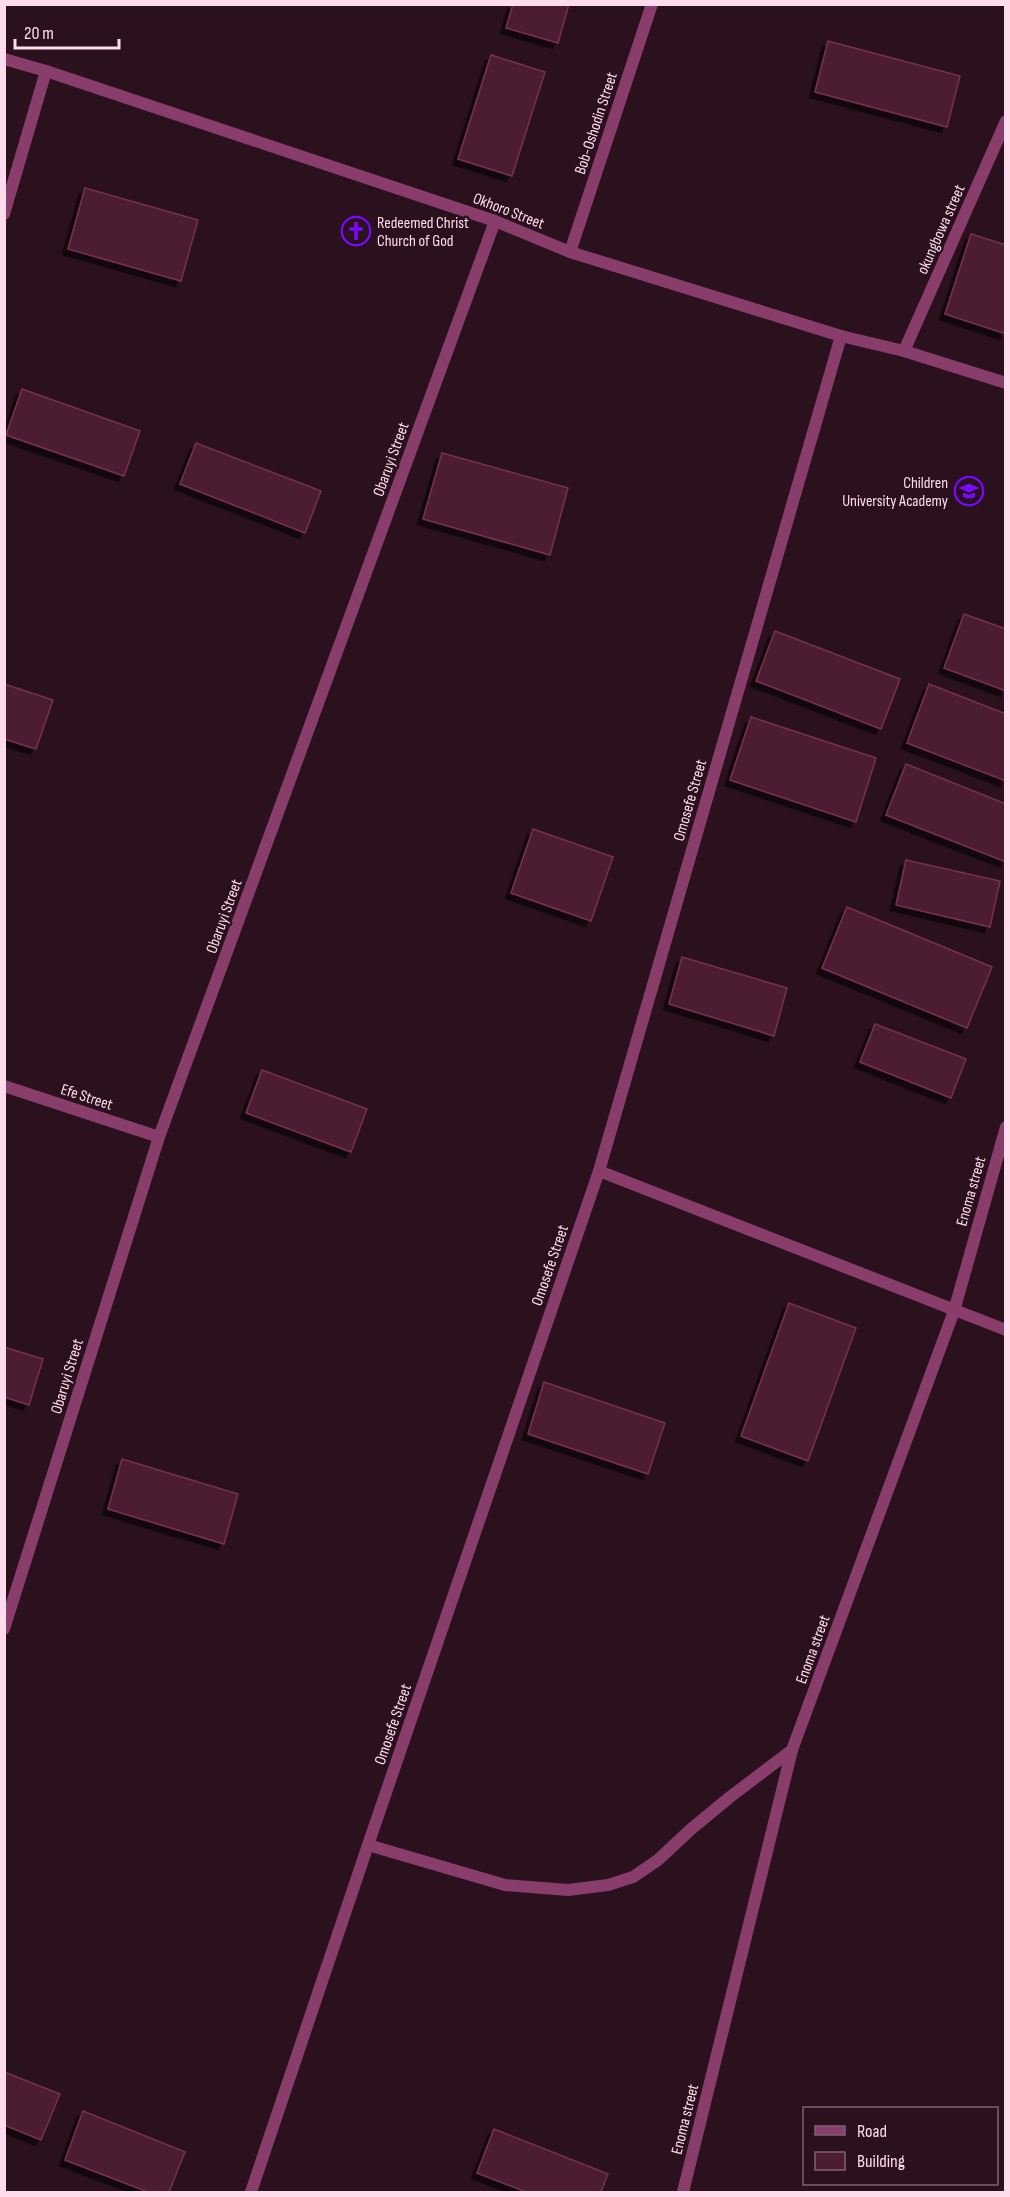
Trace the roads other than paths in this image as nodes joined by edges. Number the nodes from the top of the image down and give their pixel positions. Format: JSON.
{"nodes":[{"id":1,"x":652,"y":4,"type":"edge"},
{"id":2,"x":4,"y":59,"type":"edge"},
{"id":3,"x":46,"y":71,"type":"junction"},
{"id":4,"x":1005,"y":121,"type":"edge"},
{"id":5,"x":4,"y":214,"type":"edge"},
{"id":6,"x":495,"y":221,"type":"junction"},
{"id":7,"x":570,"y":252,"type":"junction"},
{"id":8,"x":841,"y":336,"type":"junction"},
{"id":9,"x":904,"y":351,"type":"junction"},
{"id":10,"x":1005,"y":383,"type":"edge"},
{"id":11,"x":4,"y":1086,"type":"edge"},
{"id":12,"x":1005,"y":1127,"type":"edge"},
{"id":13,"x":159,"y":1137,"type":"junction"},
{"id":14,"x":599,"y":1171,"type":"junction"},
{"id":15,"x":954,"y":1311,"type":"junction"},
{"id":16,"x":1005,"y":1330,"type":"edge"},
{"id":17,"x":4,"y":1629,"type":"edge"},
{"id":18,"x":792,"y":1750,"type":"junction"},
{"id":19,"x":368,"y":1845,"type":"junction"},
{"id":20,"x":251,"y":2193,"type":"edge"},
{"id":21,"x":683,"y":2193,"type":"edge"}],
"edges":[{"from":1,"to":7,"type":"street","name":"Bob-Oshodin Street"},
{"from":2,"to":3,"type":"street","name":"Okhoro Street"},
{"from":3,"to":5,"type":"street"},
{"from":3,"to":6,"type":"street","name":"Okhoro Street"},
{"from":4,"to":9,"type":"street","name":"okungbowa street"},
{"from":6,"to":7,"type":"street","name":"Okhoro Street"},
{"from":6,"to":13,"type":"street","name":"Obaruyi Street"},
{"from":7,"to":8,"type":"street","name":"Okhoro Street"},
{"from":8,"to":9,"type":"street","name":"Okhoro Street"},
{"from":8,"to":14,"type":"street","name":"Omosefe Street"},
{"from":9,"to":10,"type":"street","name":"Okhoro Street"},
{"from":11,"to":13,"type":"street","name":"Efe Street"},
{"from":12,"to":15,"type":"street","name":"Enoma street"},
{"from":13,"to":17,"type":"street","name":"Obaruyi Street"},
{"from":14,"to":15,"type":"street"},
{"from":14,"to":19,"type":"street","name":"Omosefe Street"},
{"from":15,"to":16,"type":"street"},
{"from":15,"to":18,"type":"street","name":"Enoma street"},
{"from":18,"to":19,"type":"street"},
{"from":18,"to":21,"type":"street","name":"Enoma street"},
{"from":19,"to":20,"type":"street","name":"Omosefe Street"}]}
